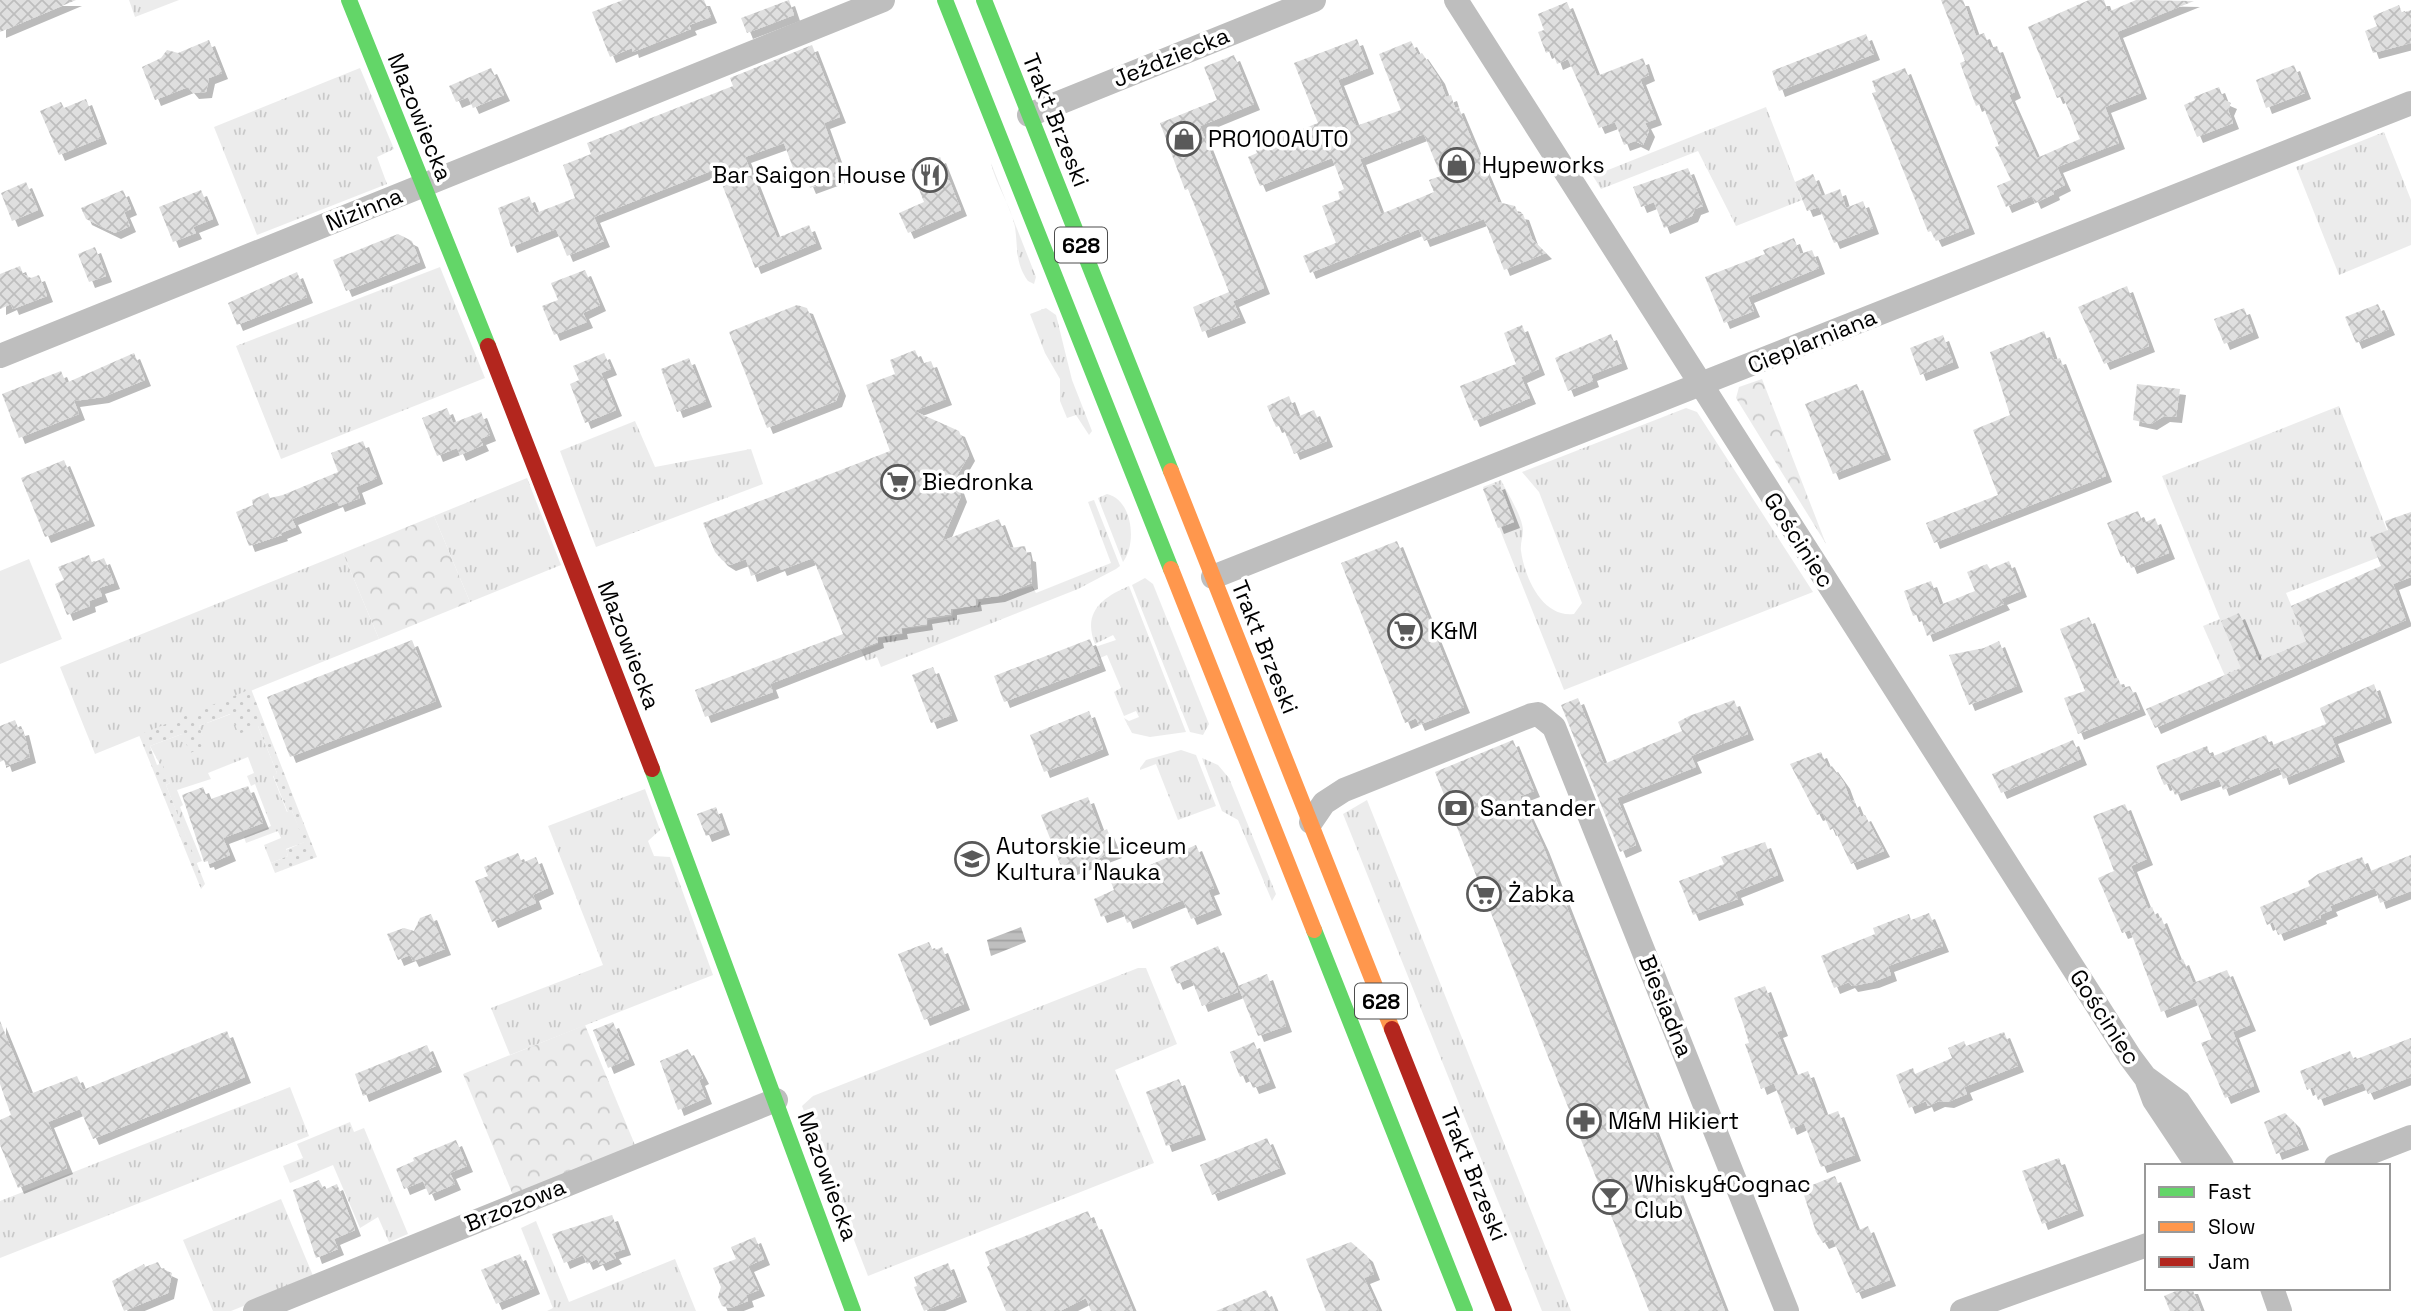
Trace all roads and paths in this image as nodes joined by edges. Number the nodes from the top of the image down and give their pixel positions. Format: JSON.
{"nodes":[{"id":1,"x":349,"y":0,"type":"edge"},
{"id":2,"x":883,"y":0,"type":"edge"},
{"id":3,"x":946,"y":0,"type":"edge"},
{"id":4,"x":984,"y":0,"type":"edge"},
{"id":5,"x":1314,"y":0,"type":"edge"},
{"id":6,"x":1456,"y":0,"type":"edge"},
{"id":7,"x":2411,"y":103,"type":"edge"},
{"id":8,"x":1029,"y":115,"type":"junction"},
{"id":9,"x":423,"y":185,"type":"junction"},
{"id":10,"x":0,"y":356,"type":"edge"},
{"id":11,"x":1700,"y":386,"type":"junction"},
{"id":12,"x":1213,"y":577,"type":"junction"},
{"id":13,"x":1311,"y":822,"type":"junction"},
{"id":14,"x":2146,"y":1077,"type":"junction"},
{"id":15,"x":776,"y":1100,"type":"junction"},
{"id":16,"x":2411,"y":1137,"type":"edge"},
{"id":17,"x":2197,"y":1164,"type":"edge"},
{"id":18,"x":2221,"y":1164,"type":"edge"},
{"id":19,"x":2341,"y":1164,"type":"edge"},
{"id":20,"x":2145,"y":1246,"type":"edge"},
{"id":21,"x":2273,"y":1290,"type":"edge"},
{"id":22,"x":255,"y":1311,"type":"edge"},
{"id":23,"x":853,"y":1311,"type":"edge"},
{"id":24,"x":1465,"y":1311,"type":"edge"},
{"id":25,"x":1504,"y":1311,"type":"edge"},
{"id":26,"x":1787,"y":1311,"type":"edge"},
{"id":27,"x":1962,"y":1311,"type":"edge"},
{"id":28,"x":2280,"y":1311,"type":"edge"}],
"edges":[{"from":1,"to":9,"type":"main road","name":"Mazowiecka"},
{"from":2,"to":9,"type":"street","name":"Nizinna"},
{"from":3,"to":24,"type":"main road","number":"628"},
{"from":4,"to":8,"type":"main road","name":"Trakt Brzeski","number":"628"},
{"from":5,"to":8,"type":"street","name":"Jeździecka"},
{"from":6,"to":11,"type":"street","name":"Gościniec"},
{"from":7,"to":11,"type":"street","name":"Cieplarniana"},
{"from":8,"to":12,"type":"main road","name":"Trakt Brzeski","number":"628"},
{"from":9,"to":10,"type":"street","name":"Nizinna"},
{"from":9,"to":15,"type":"main road","name":"Mazowiecka"},
{"from":11,"to":12,"type":"street","name":"Cieplarniana"},
{"from":11,"to":14,"type":"street","name":"Gościniec"},
{"from":12,"to":13,"type":"main road","name":"Trakt Brzeski","number":"628"},
{"from":13,"to":25,"type":"main road","name":"Trakt Brzeski","number":"628"},
{"from":13,"to":26,"type":"street","name":"Biesiadna"},
{"from":14,"to":17,"type":"street","name":"Gościniec"},
{"from":14,"to":18,"type":"street","name":"Gościniec"},
{"from":15,"to":22,"type":"street","name":"Brzozowa"},
{"from":15,"to":23,"type":"main road","name":"Mazowiecka"},
{"from":16,"to":19,"type":"street"},
{"from":20,"to":27,"type":"street"},
{"from":21,"to":28,"type":"street"}]}
